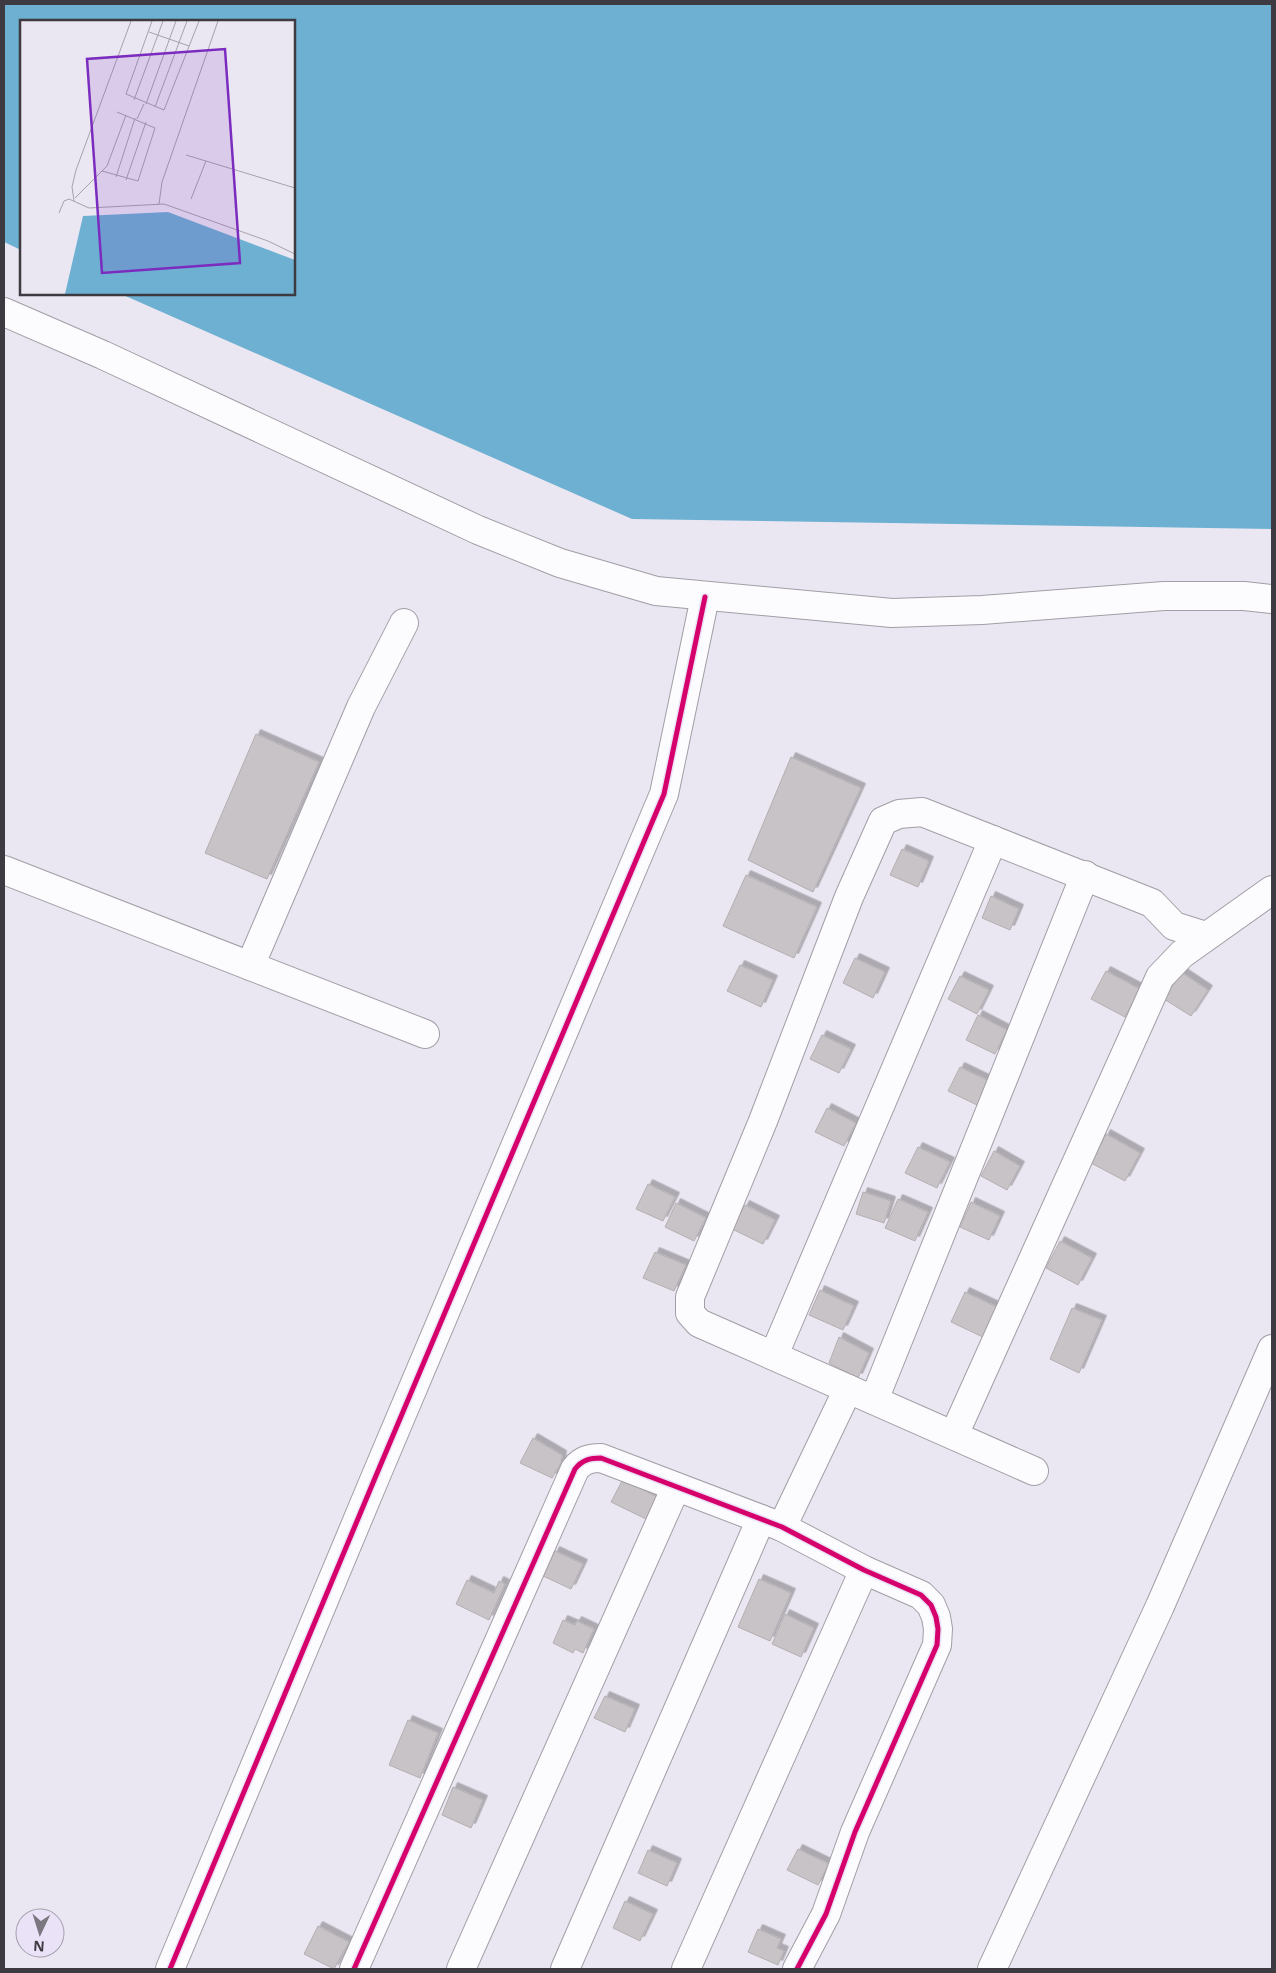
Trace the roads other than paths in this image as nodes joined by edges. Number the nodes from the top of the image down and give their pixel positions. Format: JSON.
{"nodes":[{"id":1,"x":4,"y":312,"type":"edge"},
{"id":2,"x":705,"y":597,"type":"junction"},
{"id":3,"x":1272,"y":599,"type":"edge"},
{"id":4,"x":404,"y":623,"type":"dead end"},
{"id":5,"x":994,"y":840,"type":"junction"},
{"id":6,"x":4,"y":870,"type":"edge"},
{"id":7,"x":1085,"y":875,"type":"junction"},
{"id":8,"x":1272,"y":890,"type":"edge"},
{"id":9,"x":1206,"y":936,"type":"junction"},
{"id":10,"x":250,"y":966,"type":"junction"},
{"id":11,"x":425,"y":1034,"type":"dead end"},
{"id":12,"x":1272,"y":1349,"type":"edge"},
{"id":13,"x":774,"y":1355,"type":"junction"},
{"id":14,"x":848,"y":1389,"type":"junction"},
{"id":15,"x":874,"y":1400,"type":"junction"},
{"id":16,"x":954,"y":1435,"type":"junction"},
{"id":17,"x":1034,"y":1471,"type":"dead end"},
{"id":18,"x":676,"y":1487,"type":"junction"},
{"id":19,"x":772,"y":1523,"type":"junction"},
{"id":20,"x":864,"y":1570,"type":"junction"},
{"id":21,"x":170,"y":1969,"type":"edge"},
{"id":22,"x":354,"y":1969,"type":"edge"},
{"id":23,"x":461,"y":1969,"type":"edge"},
{"id":24,"x":565,"y":1969,"type":"edge"},
{"id":25,"x":686,"y":1969,"type":"edge"},
{"id":26,"x":797,"y":1969,"type":"edge"},
{"id":27,"x":992,"y":1969,"type":"edge"}],
"edges":[{"from":1,"to":2,"type":"street"},
{"from":2,"to":3,"type":"street"},
{"from":2,"to":21,"type":"street"},
{"from":4,"to":10,"type":"street"},
{"from":5,"to":7,"type":"street"},
{"from":5,"to":13,"type":"street"},
{"from":5,"to":13,"type":"street"},
{"from":6,"to":10,"type":"street"},
{"from":7,"to":9,"type":"street"},
{"from":7,"to":15,"type":"street"},
{"from":8,"to":9,"type":"street"},
{"from":9,"to":16,"type":"street"},
{"from":10,"to":11,"type":"street"},
{"from":12,"to":27,"type":"street"},
{"from":13,"to":14,"type":"street"},
{"from":14,"to":15,"type":"street"},
{"from":14,"to":19,"type":"street"},
{"from":15,"to":16,"type":"street"},
{"from":16,"to":17,"type":"street"},
{"from":18,"to":19,"type":"street"},
{"from":18,"to":22,"type":"street"},
{"from":18,"to":23,"type":"street"},
{"from":19,"to":20,"type":"street"},
{"from":19,"to":24,"type":"street"},
{"from":20,"to":25,"type":"street"},
{"from":20,"to":26,"type":"street"}]}
